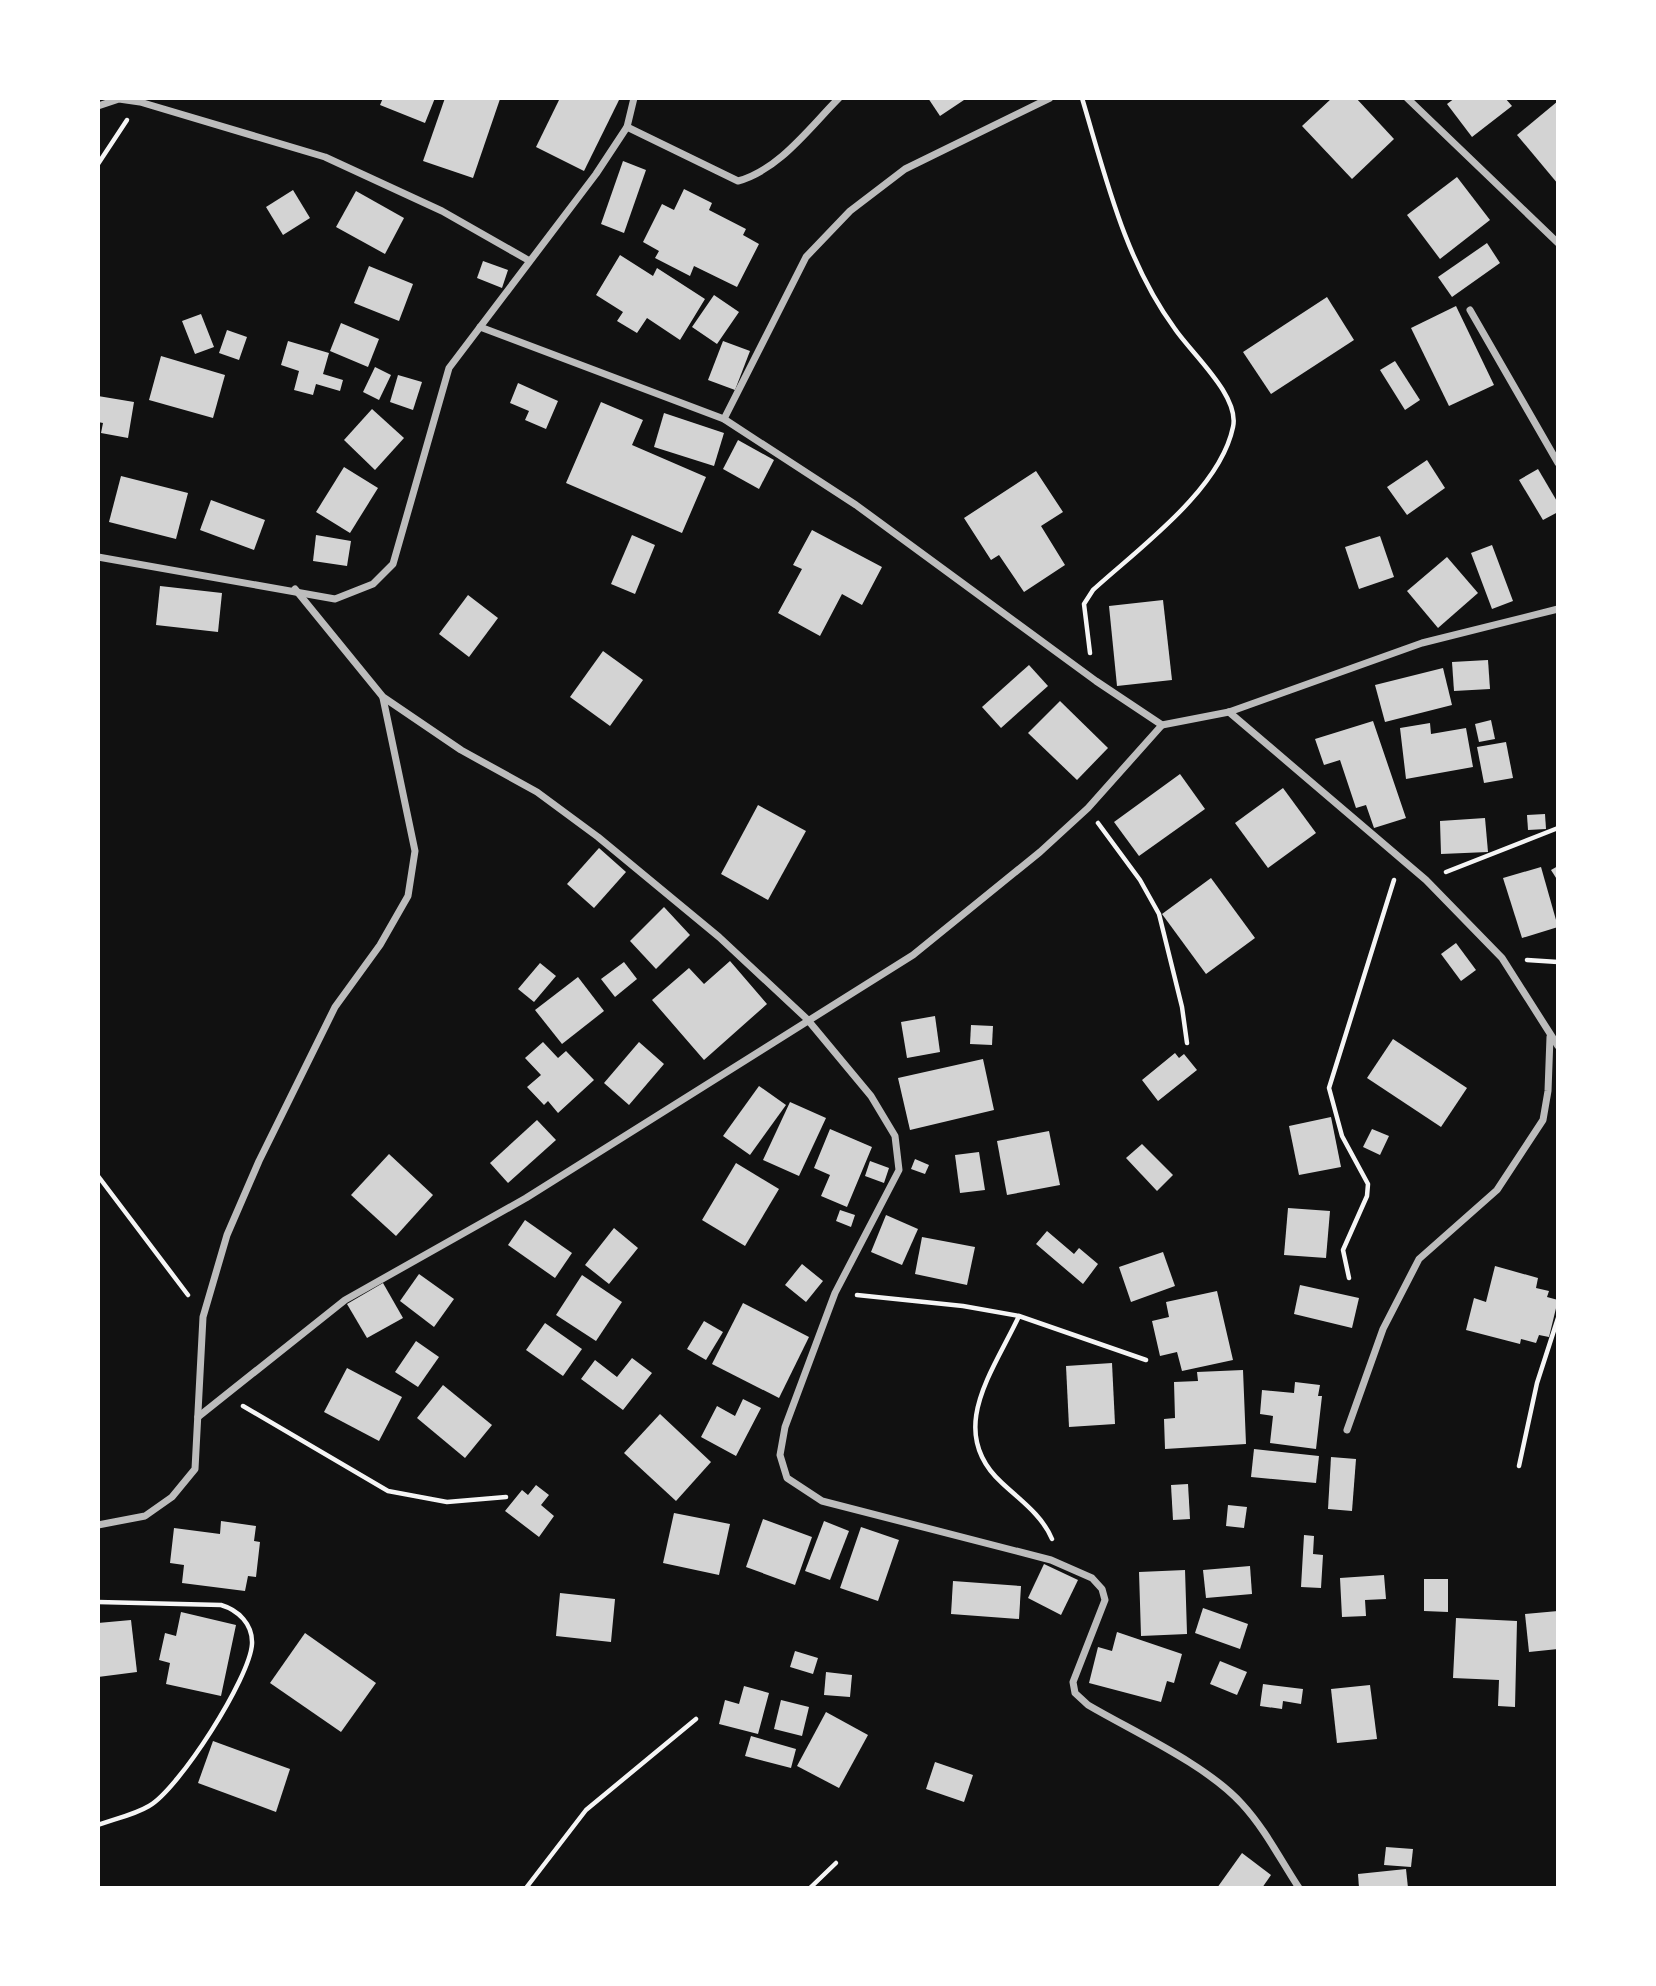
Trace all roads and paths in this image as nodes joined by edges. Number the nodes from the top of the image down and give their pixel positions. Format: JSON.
{"nodes":[{"id":1,"x":634,"y":98,"type":"edge"},
{"id":2,"x":839,"y":98,"type":"edge"},
{"id":3,"x":1050,"y":98,"type":"edge"},
{"id":4,"x":1082,"y":98,"type":"edge"},
{"id":5,"x":1407,"y":98,"type":"edge"},
{"id":6,"x":139,"y":102,"type":"junction"},
{"id":7,"x":98,"y":106,"type":"edge"},
{"id":8,"x":627,"y":127,"type":"junction"},
{"id":9,"x":98,"y":164,"type":"edge"},
{"id":10,"x":1558,"y":243,"type":"edge"},
{"id":11,"x":528,"y":260,"type":"junction"},
{"id":12,"x":1470,"y":310,"type":"dead end"},
{"id":13,"x":480,"y":327,"type":"junction"},
{"id":14,"x":724,"y":419,"type":"junction"},
{"id":15,"x":1558,"y":463,"type":"edge"},
{"id":16,"x":98,"y":557,"type":"edge"},
{"id":17,"x":295,"y":589,"type":"junction"},
{"id":18,"x":1558,"y":609,"type":"edge"},
{"id":19,"x":1096,"y":681,"type":"junction"},
{"id":20,"x":383,"y":697,"type":"junction"},
{"id":21,"x":1229,"y":712,"type":"junction"},
{"id":22,"x":1162,"y":725,"type":"junction"},
{"id":23,"x":1088,"y":808,"type":"junction"},
{"id":24,"x":1558,"y":828,"type":"edge"},
{"id":25,"x":1401,"y":859,"type":"junction"},
{"id":26,"x":1426,"y":880,"type":"junction"},
{"id":27,"x":807,"y":1019,"type":"junction"},
{"id":28,"x":1550,"y":1037,"type":"junction"},
{"id":29,"x":1187,"y":1043,"type":"dead end"},
{"id":30,"x":1558,"y":1046,"type":"edge"},
{"id":31,"x":98,"y":1176,"type":"edge"},
{"id":32,"x":1349,"y":1278,"type":"dead end"},
{"id":33,"x":835,"y":1293,"type":"junction"},
{"id":34,"x":1019,"y":1316,"type":"junction"},
{"id":35,"x":204,"y":1317,"type":"junction"},
{"id":36,"x":1558,"y":1318,"type":"edge"},
{"id":37,"x":1146,"y":1360,"type":"dead end"},
{"id":38,"x":224,"y":1395,"type":"junction"},
{"id":39,"x":198,"y":1417,"type":"junction"},
{"id":40,"x":1346,"y":1430,"type":"dead end"},
{"id":41,"x":1518,"y":1466,"type":"dead end"},
{"id":42,"x":506,"y":1497,"type":"dead end"},
{"id":43,"x":98,"y":1525,"type":"edge"},
{"id":44,"x":1051,"y":1560,"type":"junction"},
{"id":45,"x":98,"y":1602,"type":"edge"},
{"id":46,"x":696,"y":1719,"type":"dead end"},
{"id":47,"x":98,"y":1825,"type":"edge"},
{"id":48,"x":836,"y":1863,"type":"dead end"},
{"id":49,"x":526,"y":1888,"type":"edge"},
{"id":50,"x":810,"y":1888,"type":"edge"},
{"id":51,"x":1299,"y":1888,"type":"edge"}],
"edges":[{"from":1,"to":8,"type":"street"},
{"from":2,"to":8,"type":"street"},
{"from":3,"to":14,"type":"street"},
{"from":4,"to":19,"type":"path"},
{"from":5,"to":10,"type":"street"},
{"from":6,"to":7,"type":"street"},
{"from":6,"to":9,"type":"path"},
{"from":6,"to":11,"type":"street"},
{"from":8,"to":11,"type":"street"},
{"from":11,"to":13,"type":"street"},
{"from":12,"to":15,"type":"street"},
{"from":13,"to":14,"type":"street"},
{"from":13,"to":17,"type":"street"},
{"from":14,"to":19,"type":"street"},
{"from":16,"to":17,"type":"street"},
{"from":17,"to":20,"type":"street"},
{"from":18,"to":21,"type":"street"},
{"from":19,"to":22,"type":"street"},
{"from":20,"to":27,"type":"street"},
{"from":20,"to":35,"type":"street"},
{"from":21,"to":22,"type":"street"},
{"from":21,"to":25,"type":"street"},
{"from":22,"to":23,"type":"street"},
{"from":23,"to":27,"type":"street"},
{"from":23,"to":29,"type":"path"},
{"from":24,"to":26,"type":"path"},
{"from":25,"to":26,"type":"street"},
{"from":25,"to":32,"type":"path"},
{"from":26,"to":28,"type":"street"},
{"from":27,"to":33,"type":"street"},
{"from":27,"to":38,"type":"street"},
{"from":28,"to":30,"type":"street"},
{"from":28,"to":40,"type":"street"},
{"from":31,"to":35,"type":"path"},
{"from":33,"to":34,"type":"path"},
{"from":33,"to":44,"type":"street"},
{"from":34,"to":37,"type":"path"},
{"from":34,"to":44,"type":"path"},
{"from":35,"to":39,"type":"street"},
{"from":36,"to":41,"type":"path"},
{"from":38,"to":39,"type":"street"},
{"from":38,"to":42,"type":"path"},
{"from":39,"to":43,"type":"street"},
{"from":44,"to":51,"type":"street"},
{"from":45,"to":47,"type":"path"},
{"from":46,"to":49,"type":"path"},
{"from":48,"to":50,"type":"path"}]}
